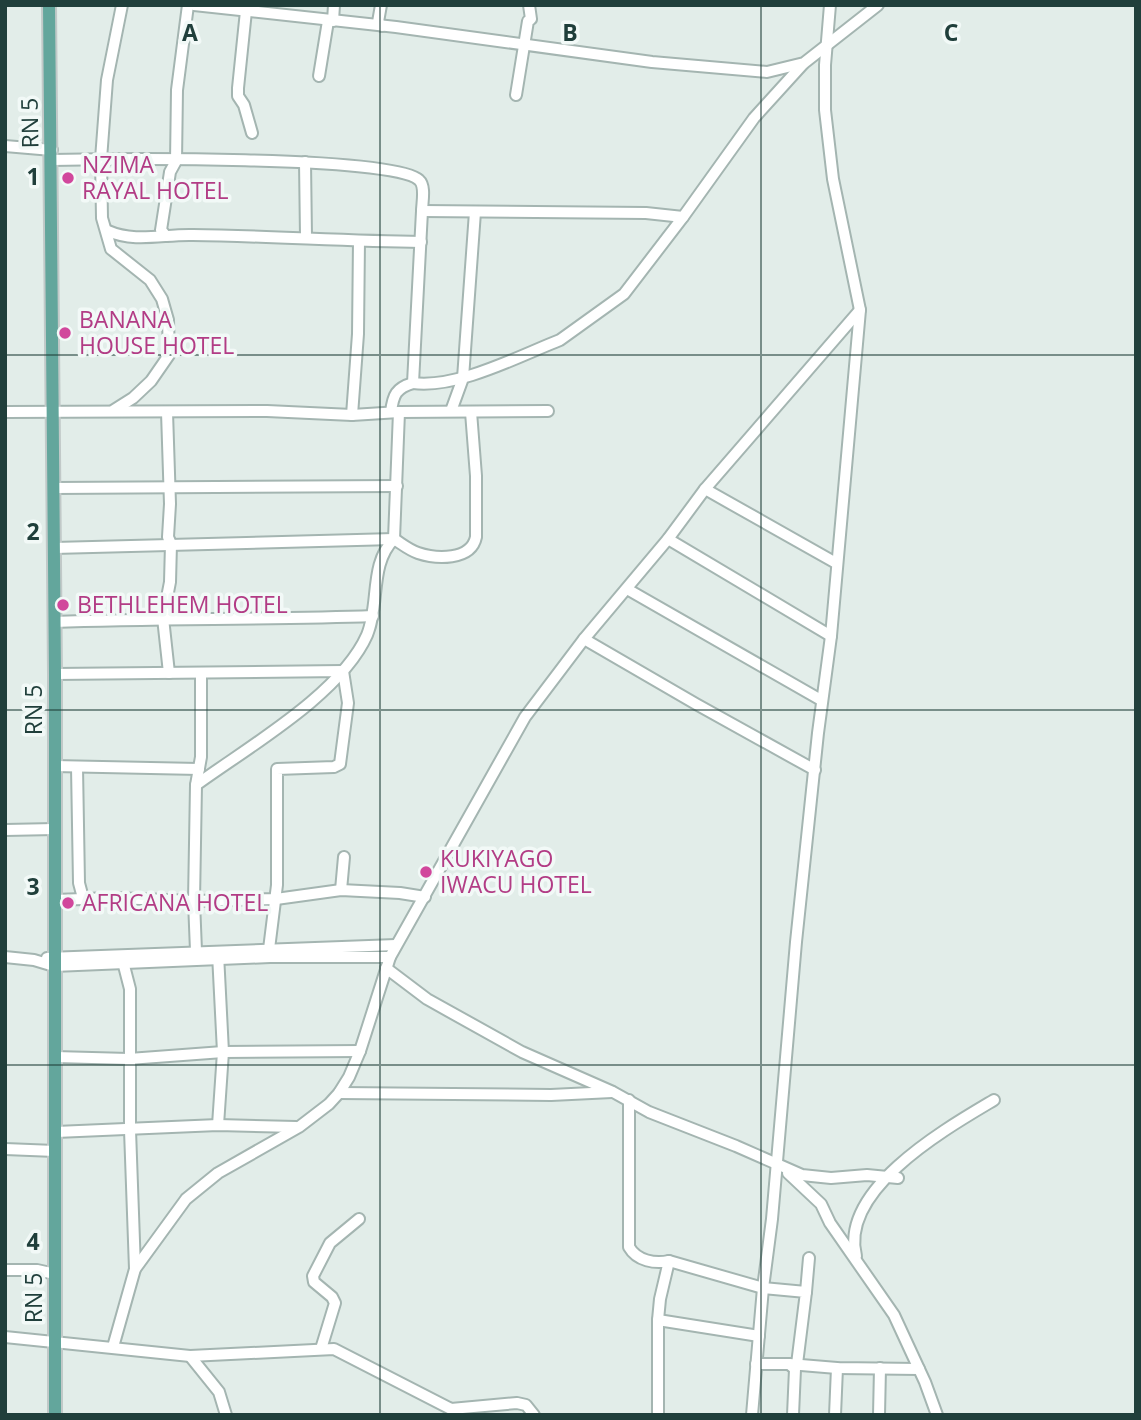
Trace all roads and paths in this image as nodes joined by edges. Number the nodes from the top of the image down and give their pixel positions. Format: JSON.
{"nodes":[{"id":1,"x":49,"y":5,"type":"edge"},
{"id":2,"x":122,"y":5,"type":"edge"},
{"id":3,"x":188,"y":5,"type":"edge"},
{"id":4,"x":194,"y":5,"type":"edge"},
{"id":5,"x":334,"y":5,"type":"edge"},
{"id":6,"x":381,"y":5,"type":"edge"},
{"id":7,"x":529,"y":5,"type":"edge"},
{"id":8,"x":830,"y":5,"type":"edge"},
{"id":9,"x":878,"y":5,"type":"edge"},
{"id":10,"x":247,"y":8,"type":"edge"},
{"id":11,"x":331,"y":21,"type":"junction"},
{"id":12,"x":382,"y":26,"type":"junction"},
{"id":13,"x":827,"y":43,"type":"junction"},
{"id":14,"x":524,"y":45,"type":"junction"},
{"id":15,"x":804,"y":63,"type":"junction"},
{"id":16,"x":319,"y":76,"type":"dead end"},
{"id":17,"x":516,"y":95,"type":"dead end"},
{"id":18,"x":252,"y":133,"type":"dead end"},
{"id":19,"x":5,"y":146,"type":"edge"},
{"id":20,"x":52,"y":155,"type":"junction"},
{"id":21,"x":101,"y":159,"type":"junction"},
{"id":22,"x":158,"y":160,"type":"junction"},
{"id":23,"x":176,"y":161,"type":"junction"},
{"id":24,"x":305,"y":162,"type":"junction"},
{"id":25,"x":170,"y":172,"type":"junction"},
{"id":26,"x":422,"y":211,"type":"junction"},
{"id":27,"x":475,"y":212,"type":"junction"},
{"id":28,"x":683,"y":217,"type":"junction"},
{"id":29,"x":108,"y":231,"type":"junction"},
{"id":30,"x":161,"y":235,"type":"junction"},
{"id":31,"x":306,"y":237,"type":"junction"},
{"id":32,"x":359,"y":241,"type":"junction"},
{"id":33,"x":421,"y":242,"type":"junction"},
{"id":34,"x":860,"y":310,"type":"junction"},
{"id":35,"x":463,"y":378,"type":"junction"},
{"id":36,"x":413,"y":383,"type":"junction"},
{"id":37,"x":114,"y":410,"type":"junction"},
{"id":38,"x":451,"y":411,"type":"junction"},
{"id":39,"x":548,"y":411,"type":"dead end"},
{"id":40,"x":5,"y":412,"type":"edge"},
{"id":41,"x":54,"y":412,"type":"junction"},
{"id":42,"x":167,"y":412,"type":"junction"},
{"id":43,"x":395,"y":412,"type":"junction"},
{"id":44,"x":471,"y":412,"type":"junction"},
{"id":45,"x":352,"y":415,"type":"junction"},
{"id":46,"x":397,"y":486,"type":"junction"},
{"id":47,"x":54,"y":488,"type":"junction"},
{"id":48,"x":170,"y":488,"type":"junction"},
{"id":49,"x":705,"y":489,"type":"junction"},
{"id":50,"x":394,"y":539,"type":"junction"},
{"id":51,"x":668,"y":539,"type":"junction"},
{"id":52,"x":171,"y":544,"type":"junction"},
{"id":53,"x":54,"y":548,"type":"junction"},
{"id":54,"x":836,"y":563,"type":"junction"},
{"id":55,"x":627,"y":589,"type":"junction"},
{"id":56,"x":373,"y":617,"type":"junction"},
{"id":57,"x":163,"y":618,"type":"junction"},
{"id":58,"x":54,"y":622,"type":"junction"},
{"id":59,"x":831,"y":636,"type":"junction"},
{"id":60,"x":584,"y":639,"type":"junction"},
{"id":61,"x":343,"y":671,"type":"junction"},
{"id":62,"x":169,"y":673,"type":"junction"},
{"id":63,"x":201,"y":673,"type":"junction"},
{"id":64,"x":55,"y":674,"type":"junction"},
{"id":65,"x":821,"y":700,"type":"junction"},
{"id":66,"x":54,"y":766,"type":"junction"},
{"id":67,"x":77,"y":766,"type":"junction"},
{"id":68,"x":199,"y":769,"type":"junction"},
{"id":69,"x":815,"y":770,"type":"junction"},
{"id":70,"x":196,"y":785,"type":"junction"},
{"id":71,"x":55,"y":829,"type":"junction"},
{"id":72,"x":5,"y":830,"type":"edge"},
{"id":73,"x":344,"y":857,"type":"dead end"},
{"id":74,"x":341,"y":890,"type":"junction"},
{"id":75,"x":425,"y":897,"type":"junction"},
{"id":76,"x":83,"y":898,"type":"junction"},
{"id":77,"x":276,"y":899,"type":"junction"},
{"id":78,"x":54,"y":900,"type":"junction"},
{"id":79,"x":194,"y":901,"type":"junction"},
{"id":80,"x":396,"y":945,"type":"junction"},
{"id":81,"x":269,"y":949,"type":"junction"},
{"id":82,"x":196,"y":951,"type":"junction"},
{"id":83,"x":218,"y":955,"type":"junction"},
{"id":84,"x":5,"y":957,"type":"edge"},
{"id":85,"x":122,"y":958,"type":"junction"},
{"id":86,"x":54,"y":961,"type":"junction"},
{"id":87,"x":388,"y":962,"type":"junction"},
{"id":88,"x":360,"y":1051,"type":"junction"},
{"id":89,"x":223,"y":1052,"type":"junction"},
{"id":90,"x":55,"y":1057,"type":"junction"},
{"id":91,"x":129,"y":1059,"type":"junction"},
{"id":92,"x":613,"y":1092,"type":"junction"},
{"id":93,"x":339,"y":1093,"type":"junction"},
{"id":94,"x":629,"y":1100,"type":"junction"},
{"id":95,"x":994,"y":1100,"type":"dead end"},
{"id":96,"x":218,"y":1125,"type":"junction"},
{"id":97,"x":299,"y":1128,"type":"junction"},
{"id":98,"x":130,"y":1130,"type":"junction"},
{"id":99,"x":55,"y":1132,"type":"junction"},
{"id":100,"x":5,"y":1149,"type":"edge"},
{"id":101,"x":55,"y":1151,"type":"junction"},
{"id":102,"x":778,"y":1165,"type":"junction"},
{"id":103,"x":892,"y":1177,"type":"junction"},
{"id":104,"x":359,"y":1219,"type":"dead end"},
{"id":105,"x":809,"y":1258,"type":"dead end"},
{"id":106,"x":857,"y":1259,"type":"junction"},
{"id":107,"x":669,"y":1261,"type":"junction"},
{"id":108,"x":135,"y":1269,"type":"junction"},
{"id":109,"x":5,"y":1270,"type":"edge"},
{"id":110,"x":55,"y":1274,"type":"junction"},
{"id":111,"x":763,"y":1288,"type":"junction"},
{"id":112,"x":806,"y":1292,"type":"junction"},
{"id":113,"x":658,"y":1320,"type":"junction"},
{"id":114,"x":759,"y":1336,"type":"junction"},
{"id":115,"x":5,"y":1338,"type":"edge"},
{"id":116,"x":55,"y":1342,"type":"junction"},
{"id":117,"x":113,"y":1347,"type":"junction"},
{"id":118,"x":321,"y":1349,"type":"junction"},
{"id":119,"x":190,"y":1356,"type":"junction"},
{"id":120,"x":756,"y":1364,"type":"junction"},
{"id":121,"x":793,"y":1364,"type":"junction"},
{"id":122,"x":837,"y":1368,"type":"junction"},
{"id":123,"x":880,"y":1368,"type":"junction"},
{"id":124,"x":919,"y":1368,"type":"junction"},
{"id":125,"x":932,"y":1399,"type":"junction"},
{"id":126,"x":55,"y":1415,"type":"edge"},
{"id":127,"x":226,"y":1415,"type":"edge"},
{"id":128,"x":534,"y":1415,"type":"edge"},
{"id":129,"x":658,"y":1415,"type":"edge"},
{"id":130,"x":752,"y":1415,"type":"edge"},
{"id":131,"x":793,"y":1415,"type":"edge"},
{"id":132,"x":835,"y":1415,"type":"edge"},
{"id":133,"x":879,"y":1415,"type":"edge"},
{"id":134,"x":928,"y":1415,"type":"edge"},
{"id":135,"x":937,"y":1415,"type":"edge"}],
"edges":[{"from":1,"to":20,"type":"main road","name":"RN 5","number":"RN 5"},
{"from":2,"to":21,"type":"street"},
{"from":3,"to":23,"type":"street"},
{"from":4,"to":10,"type":"street"},
{"from":5,"to":11,"type":"street"},
{"from":6,"to":12,"type":"street"},
{"from":7,"to":14,"type":"street"},
{"from":8,"to":13,"type":"street"},
{"from":9,"to":13,"type":"street"},
{"from":10,"to":11,"type":"street"},
{"from":10,"to":18,"type":"street"},
{"from":11,"to":12,"type":"street"},
{"from":11,"to":16,"type":"street"},
{"from":12,"to":14,"type":"street"},
{"from":13,"to":15,"type":"street"},
{"from":13,"to":34,"type":"street"},
{"from":14,"to":15,"type":"street"},
{"from":14,"to":17,"type":"street"},
{"from":15,"to":28,"type":"street"},
{"from":19,"to":20,"type":"street"},
{"from":20,"to":21,"type":"street"},
{"from":20,"to":41,"type":"main road","name":"RN 5","number":"RN 5"},
{"from":21,"to":22,"type":"street"},
{"from":21,"to":29,"type":"street"},
{"from":22,"to":23,"type":"street"},
{"from":22,"to":25,"type":"street"},
{"from":23,"to":24,"type":"street"},
{"from":23,"to":25,"type":"street"},
{"from":24,"to":26,"type":"street"},
{"from":24,"to":31,"type":"street"},
{"from":25,"to":30,"type":"street"},
{"from":26,"to":27,"type":"street"},
{"from":26,"to":33,"type":"street"},
{"from":27,"to":28,"type":"street"},
{"from":27,"to":35,"type":"street"},
{"from":28,"to":35,"type":"street"},
{"from":29,"to":30,"type":"street"},
{"from":29,"to":37,"type":"street"},
{"from":30,"to":31,"type":"street"},
{"from":31,"to":32,"type":"street"},
{"from":32,"to":33,"type":"street"},
{"from":32,"to":45,"type":"street"},
{"from":33,"to":36,"type":"street"},
{"from":34,"to":49,"type":"street"},
{"from":34,"to":54,"type":"street"},
{"from":35,"to":36,"type":"street"},
{"from":35,"to":38,"type":"street"},
{"from":36,"to":43,"type":"street"},
{"from":37,"to":41,"type":"street"},
{"from":37,"to":42,"type":"street"},
{"from":38,"to":43,"type":"street"},
{"from":38,"to":44,"type":"street"},
{"from":39,"to":44,"type":"street"},
{"from":40,"to":41,"type":"street"},
{"from":41,"to":47,"type":"main road","name":"RN 5","number":"RN 5"},
{"from":42,"to":45,"type":"street"},
{"from":42,"to":48,"type":"street"},
{"from":43,"to":45,"type":"street"},
{"from":43,"to":46,"type":"street"},
{"from":44,"to":50,"type":"street"},
{"from":46,"to":48,"type":"street"},
{"from":46,"to":50,"type":"street"},
{"from":47,"to":48,"type":"street"},
{"from":47,"to":53,"type":"main road","name":"RN 5","number":"RN 5"},
{"from":48,"to":52,"type":"street"},
{"from":49,"to":51,"type":"street"},
{"from":49,"to":54,"type":"street"},
{"from":50,"to":52,"type":"street"},
{"from":50,"to":56,"type":"street"},
{"from":51,"to":55,"type":"street"},
{"from":51,"to":59,"type":"street"},
{"from":52,"to":53,"type":"street"},
{"from":52,"to":57,"type":"street"},
{"from":53,"to":58,"type":"main road","name":"RN 5","number":"RN 5"},
{"from":54,"to":59,"type":"street"},
{"from":55,"to":60,"type":"street"},
{"from":55,"to":65,"type":"street"},
{"from":56,"to":57,"type":"street"},
{"from":56,"to":61,"type":"street"},
{"from":57,"to":58,"type":"street"},
{"from":57,"to":62,"type":"street"},
{"from":58,"to":64,"type":"main road","name":"RN 5","number":"RN 5"},
{"from":59,"to":65,"type":"street"},
{"from":60,"to":69,"type":"street"},
{"from":60,"to":75,"type":"street"},
{"from":61,"to":63,"type":"street"},
{"from":61,"to":70,"type":"street"},
{"from":61,"to":77,"type":"street"},
{"from":62,"to":63,"type":"street"},
{"from":62,"to":64,"type":"street"},
{"from":63,"to":68,"type":"street"},
{"from":64,"to":66,"type":"main road","name":"RN 5","number":"RN 5"},
{"from":65,"to":69,"type":"street"},
{"from":66,"to":67,"type":"street"},
{"from":66,"to":71,"type":"main road","name":"RN 5","number":"RN 5"},
{"from":67,"to":68,"type":"street"},
{"from":67,"to":76,"type":"street"},
{"from":68,"to":70,"type":"street"},
{"from":69,"to":102,"type":"street"},
{"from":70,"to":79,"type":"street"},
{"from":71,"to":72,"type":"street"},
{"from":71,"to":78,"type":"main road","name":"RN 5","number":"RN 5"},
{"from":73,"to":74,"type":"street"},
{"from":74,"to":75,"type":"street"},
{"from":74,"to":77,"type":"street"},
{"from":75,"to":80,"type":"street"},
{"from":76,"to":78,"type":"street"},
{"from":76,"to":79,"type":"street"},
{"from":77,"to":79,"type":"street"},
{"from":77,"to":81,"type":"street"},
{"from":78,"to":86,"type":"main road","name":"RN 5","number":"RN 5"},
{"from":79,"to":82,"type":"street"},
{"from":80,"to":81,"type":"street"},
{"from":80,"to":87,"type":"street"},
{"from":81,"to":83,"type":"street"},
{"from":82,"to":83,"type":"street"},
{"from":82,"to":85,"type":"street"},
{"from":83,"to":85,"type":"street"},
{"from":83,"to":87,"type":"street"},
{"from":83,"to":89,"type":"street"},
{"from":84,"to":86,"type":"street"},
{"from":85,"to":86,"type":"street"},
{"from":85,"to":91,"type":"street"},
{"from":86,"to":90,"type":"main road","name":"RN 5","number":"RN 5"},
{"from":87,"to":88,"type":"street"},
{"from":87,"to":92,"type":"street"},
{"from":88,"to":89,"type":"street"},
{"from":88,"to":93,"type":"street"},
{"from":89,"to":91,"type":"street"},
{"from":89,"to":96,"type":"street"},
{"from":90,"to":91,"type":"street"},
{"from":90,"to":99,"type":"main road","name":"RN 5","number":"RN 5"},
{"from":91,"to":98,"type":"street"},
{"from":92,"to":93,"type":"street"},
{"from":92,"to":94,"type":"street"},
{"from":93,"to":97,"type":"street"},
{"from":94,"to":102,"type":"street"},
{"from":94,"to":107,"type":"street"},
{"from":95,"to":103,"type":"street"},
{"from":96,"to":97,"type":"street"},
{"from":96,"to":98,"type":"street"},
{"from":97,"to":108,"type":"street"},
{"from":98,"to":99,"type":"street"},
{"from":98,"to":108,"type":"street"},
{"from":99,"to":101,"type":"main road","name":"RN 5","number":"RN 5"},
{"from":100,"to":101,"type":"street"},
{"from":101,"to":110,"type":"main road","name":"RN 5","number":"RN 5"},
{"from":102,"to":103,"type":"street"},
{"from":102,"to":106,"type":"street"},
{"from":102,"to":111,"type":"street"},
{"from":103,"to":106,"type":"street"},
{"from":104,"to":118,"type":"street"},
{"from":105,"to":112,"type":"street"},
{"from":106,"to":124,"type":"street"},
{"from":107,"to":111,"type":"street"},
{"from":107,"to":113,"type":"street"},
{"from":108,"to":117,"type":"street"},
{"from":109,"to":110,"type":"street"},
{"from":110,"to":116,"type":"main road","name":"RN 5","number":"RN 5"},
{"from":111,"to":112,"type":"street"},
{"from":111,"to":114,"type":"street"},
{"from":112,"to":121,"type":"street"},
{"from":113,"to":114,"type":"street"},
{"from":113,"to":129,"type":"street"},
{"from":114,"to":120,"type":"street"},
{"from":115,"to":116,"type":"street"},
{"from":116,"to":117,"type":"street"},
{"from":116,"to":126,"type":"main road","name":"RN 5","number":"RN 5"},
{"from":117,"to":119,"type":"street"},
{"from":118,"to":119,"type":"street"},
{"from":118,"to":128,"type":"street"},
{"from":119,"to":127,"type":"street"},
{"from":120,"to":121,"type":"street"},
{"from":120,"to":130,"type":"street"},
{"from":121,"to":122,"type":"street"},
{"from":121,"to":131,"type":"street"},
{"from":122,"to":123,"type":"street"},
{"from":122,"to":132,"type":"street"},
{"from":123,"to":124,"type":"street"},
{"from":123,"to":133,"type":"street"},
{"from":124,"to":125,"type":"street"},
{"from":125,"to":134,"type":"street"},
{"from":125,"to":135,"type":"street"}]}
